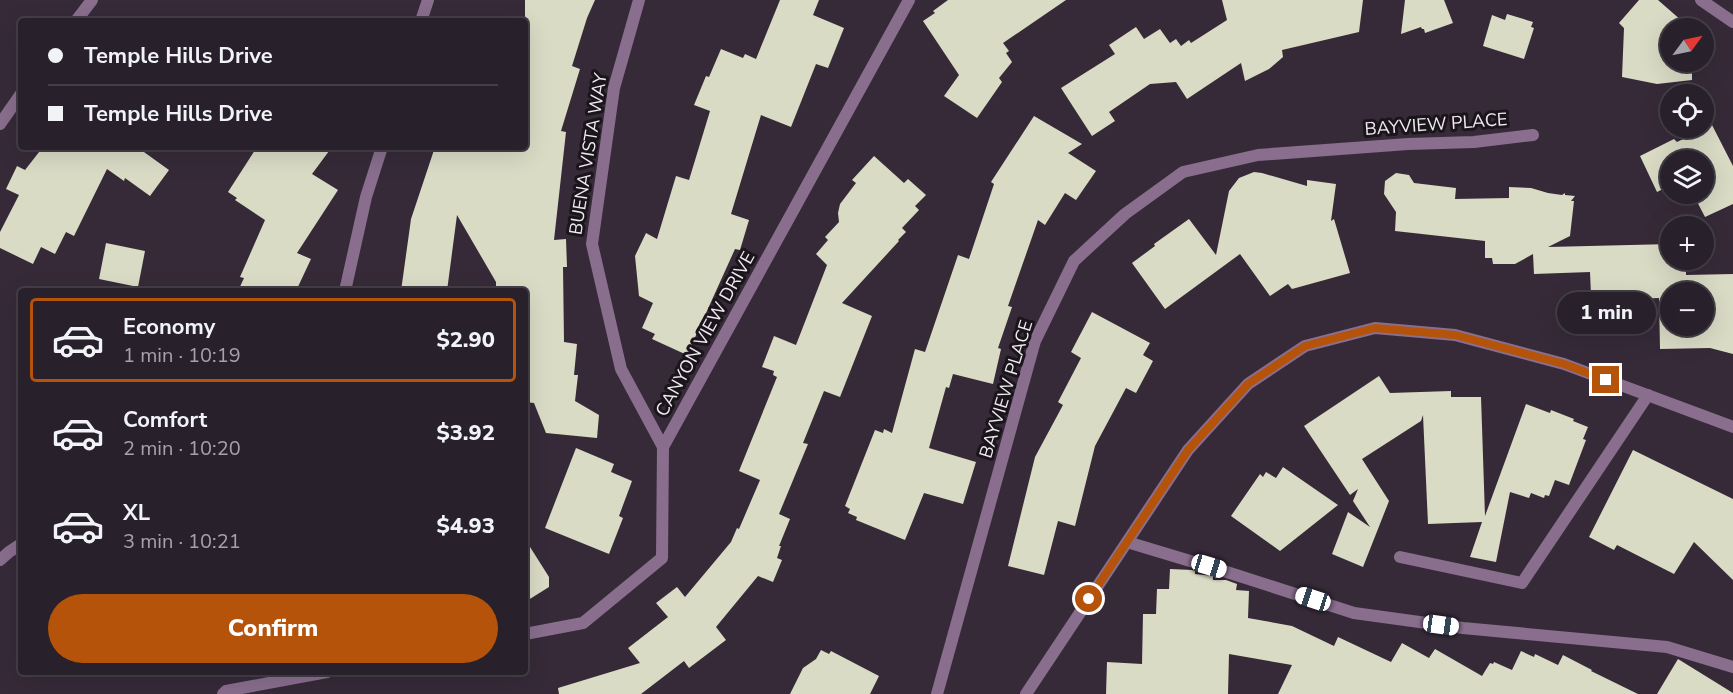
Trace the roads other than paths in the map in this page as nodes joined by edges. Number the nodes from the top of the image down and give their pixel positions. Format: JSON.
{"nodes":[{"id":1,"x":92,"y":0,"type":"edge"},
{"id":2,"x":428,"y":0,"type":"edge"},
{"id":3,"x":639,"y":0,"type":"edge"},
{"id":4,"x":909,"y":0,"type":"edge"},
{"id":5,"x":1701,"y":0,"type":"edge"},
{"id":6,"x":78,"y":18,"type":"edge"},
{"id":7,"x":422,"y":18,"type":"edge"},
{"id":8,"x":1733,"y":22,"type":"edge"},
{"id":9,"x":18,"y":98,"type":"edge"},
{"id":10,"x":0,"y":124,"type":"edge"},
{"id":11,"x":1533,"y":135,"type":"dead end"},
{"id":12,"x":381,"y":150,"type":"edge"},
{"id":13,"x":346,"y":288,"type":"edge"},
{"id":14,"x":1648,"y":395,"type":"junction"},
{"id":15,"x":1733,"y":426,"type":"edge"},
{"id":16,"x":663,"y":447,"type":"junction"},
{"id":17,"x":1126,"y":542,"type":"junction"},
{"id":18,"x":18,"y":546,"type":"edge"},
{"id":19,"x":1400,"y":557,"type":"dead end"},
{"id":20,"x":0,"y":560,"type":"edge"},
{"id":21,"x":528,"y":633,"type":"edge"},
{"id":22,"x":1733,"y":667,"type":"edge"},
{"id":23,"x":311,"y":675,"type":"edge"},
{"id":24,"x":223,"y":694,"type":"edge"},
{"id":25,"x":937,"y":694,"type":"edge"},
{"id":26,"x":1026,"y":694,"type":"edge"}],
"edges":[{"from":1,"to":6,"type":"street"},
{"from":2,"to":7,"type":"street"},
{"from":3,"to":16,"type":"street","name":"BUENA VISTA WAY"},
{"from":4,"to":16,"type":"street","name":"CANYON VIEW DRIVE"},
{"from":5,"to":8,"type":"street"},
{"from":9,"to":10,"type":"street"},
{"from":11,"to":25,"type":"street","name":"BAYVIEW PLACE"},
{"from":12,"to":13,"type":"street"},
{"from":14,"to":15,"type":"street"},
{"from":14,"to":17,"type":"street"},
{"from":14,"to":19,"type":"street"},
{"from":16,"to":21,"type":"street","name":"CANYON VIEW DRIVE"},
{"from":17,"to":22,"type":"street"},
{"from":17,"to":26,"type":"street"},
{"from":18,"to":20,"type":"street"},
{"from":23,"to":24,"type":"street"}]}
